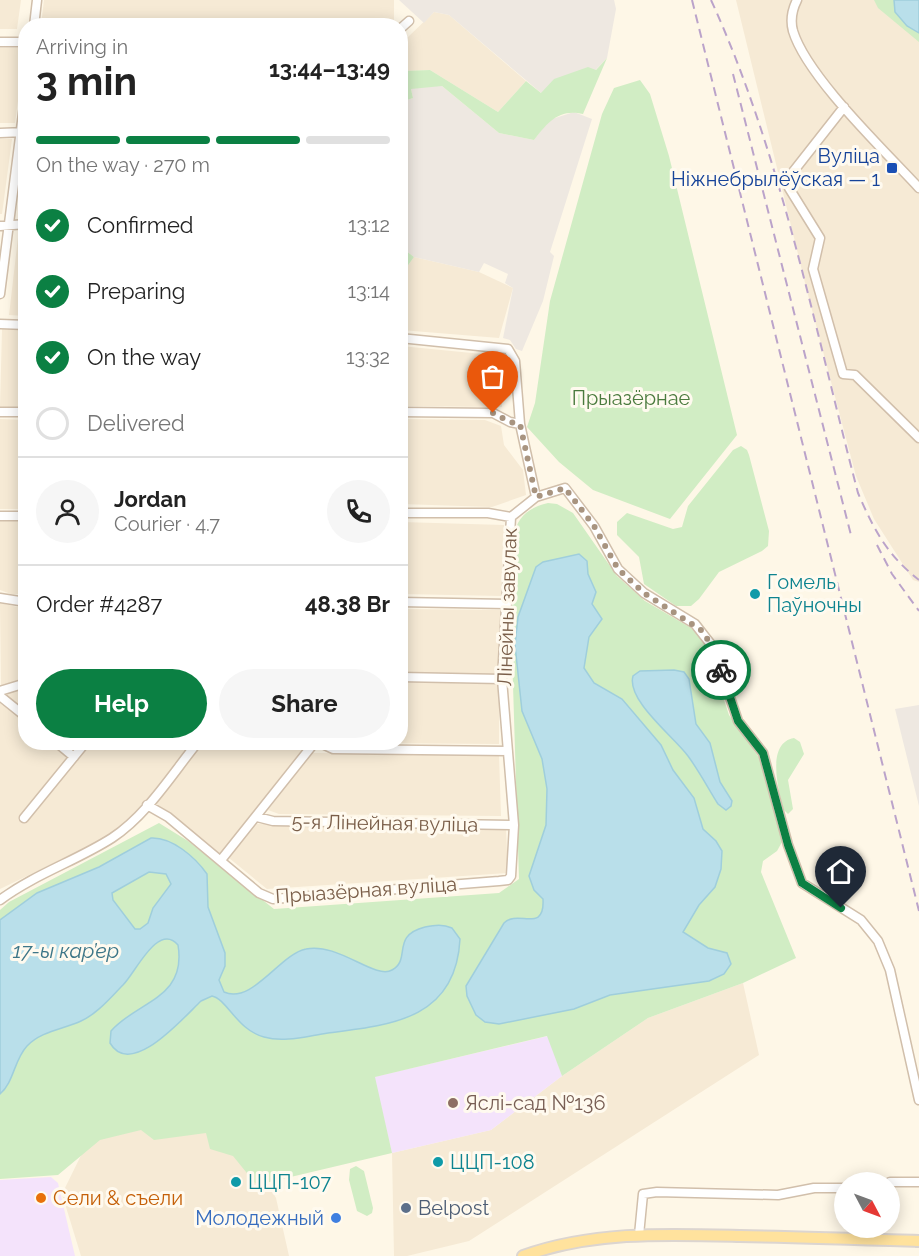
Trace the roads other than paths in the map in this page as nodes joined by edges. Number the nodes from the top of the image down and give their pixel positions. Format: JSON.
{"nodes":[{"id":1,"x":37,"y":0,"type":"edge"},
{"id":2,"x":797,"y":0,"type":"edge"},
{"id":3,"x":35,"y":18,"type":"edge"},
{"id":4,"x":0,"y":42,"type":"edge"},
{"id":5,"x":18,"y":42,"type":"edge"},
{"id":6,"x":844,"y":107,"type":"junction"},
{"id":7,"x":18,"y":132,"type":"edge"},
{"id":8,"x":0,"y":133,"type":"edge"},
{"id":9,"x":18,"y":156,"type":"edge"},
{"id":10,"x":919,"y":188,"type":"edge"},
{"id":11,"x":4,"y":225,"type":"edge"},
{"id":12,"x":0,"y":294,"type":"edge"},
{"id":13,"x":0,"y":324,"type":"edge"},
{"id":14,"x":18,"y":325,"type":"edge"},
{"id":15,"x":408,"y":339,"type":"edge"},
{"id":16,"x":0,"y":412,"type":"edge"},
{"id":17,"x":18,"y":412,"type":"edge"},
{"id":18,"x":408,"y":412,"type":"edge"},
{"id":19,"x":520,"y":424,"type":"junction"},
{"id":20,"x":919,"y":438,"type":"edge"},
{"id":21,"x":536,"y":497,"type":"junction"},
{"id":22,"x":408,"y":513,"type":"edge"},
{"id":23,"x":0,"y":516,"type":"edge"},
{"id":24,"x":18,"y":516,"type":"edge"},
{"id":25,"x":511,"y":517,"type":"junction"},
{"id":26,"x":0,"y":598,"type":"edge"},
{"id":27,"x":18,"y":601,"type":"edge"},
{"id":28,"x":408,"y":602,"type":"edge"},
{"id":29,"x":507,"y":604,"type":"junction"},
{"id":30,"x":408,"y":677,"type":"edge"},
{"id":31,"x":502,"y":679,"type":"junction"},
{"id":32,"x":18,"y":686,"type":"edge"},
{"id":33,"x":0,"y":694,"type":"edge"},
{"id":34,"x":18,"y":710,"type":"edge"},
{"id":35,"x":66,"y":750,"type":"edge"},
{"id":36,"x":80,"y":750,"type":"edge"},
{"id":37,"x":192,"y":750,"type":"edge"},
{"id":38,"x":311,"y":750,"type":"edge"},
{"id":39,"x":408,"y":750,"type":"edge"},
{"id":40,"x":508,"y":751,"type":"junction"},
{"id":41,"x":74,"y":757,"type":"junction"},
{"id":42,"x":147,"y":805,"type":"junction"},
{"id":43,"x":257,"y":817,"type":"junction"},
{"id":44,"x":24,"y":818,"type":"dead end"},
{"id":45,"x":514,"y":825,"type":"junction"},
{"id":46,"x":221,"y":860,"type":"junction"},
{"id":47,"x":508,"y":880,"type":"joint"},
{"id":48,"x":0,"y":900,"type":"edge"},
{"id":49,"x":919,"y":1100,"type":"edge"},
{"id":50,"x":900,"y":1182,"type":"edge"},
{"id":51,"x":919,"y":1182,"type":"edge"},
{"id":52,"x":834,"y":1188,"type":"edge"},
{"id":53,"x":639,"y":1235,"type":"junction"},
{"id":54,"x":919,"y":1241,"type":"edge"},
{"id":55,"x":528,"y":1255,"type":"edge"}],
"edges":[{"from":1,"to":3,"type":"street"},
{"from":2,"to":6,"type":"street"},
{"from":4,"to":5,"type":"street"},
{"from":6,"to":10,"type":"street"},
{"from":6,"to":20,"type":"street"},
{"from":7,"to":8,"type":"street"},
{"from":9,"to":11,"type":"street"},
{"from":11,"to":12,"type":"street"},
{"from":13,"to":14,"type":"street"},
{"from":15,"to":19,"type":"street"},
{"from":16,"to":17,"type":"street"},
{"from":18,"to":19,"type":"street"},
{"from":19,"to":21,"type":"street"},
{"from":21,"to":25,"type":"street","name":"Лінейны завулак"},
{"from":21,"to":49,"type":"street"},
{"from":22,"to":25,"type":"street"},
{"from":23,"to":24,"type":"street"},
{"from":25,"to":29,"type":"street","name":"Лінейны завулак"},
{"from":26,"to":27,"type":"street"},
{"from":28,"to":29,"type":"street"},
{"from":29,"to":31,"type":"street","name":"Лінейны завулак"},
{"from":30,"to":31,"type":"street"},
{"from":31,"to":40,"type":"street","name":"Лінейны завулак"},
{"from":32,"to":33,"type":"street"},
{"from":33,"to":34,"type":"street"},
{"from":35,"to":41,"type":"street"},
{"from":36,"to":41,"type":"street"},
{"from":37,"to":42,"type":"street"},
{"from":38,"to":43,"type":"street"},
{"from":39,"to":40,"type":"street"},
{"from":40,"to":45,"type":"street","name":"Лінейны завулак"},
{"from":41,"to":44,"type":"street"},
{"from":42,"to":46,"type":"street","name":"Прыазёрная вуліца"},
{"from":42,"to":48,"type":"street"},
{"from":43,"to":45,"type":"street","name":"5-я Лінейная вуліца"},
{"from":43,"to":46,"type":"street"},
{"from":45,"to":47,"type":"street","name":"Лінейны завулак"},
{"from":46,"to":47,"type":"street","name":"Прыазёрная вуліца"},
{"from":50,"to":51,"type":"street"},
{"from":52,"to":53,"type":"street"},
{"from":53,"to":54,"type":"main road"},
{"from":53,"to":55,"type":"main road"}]}
